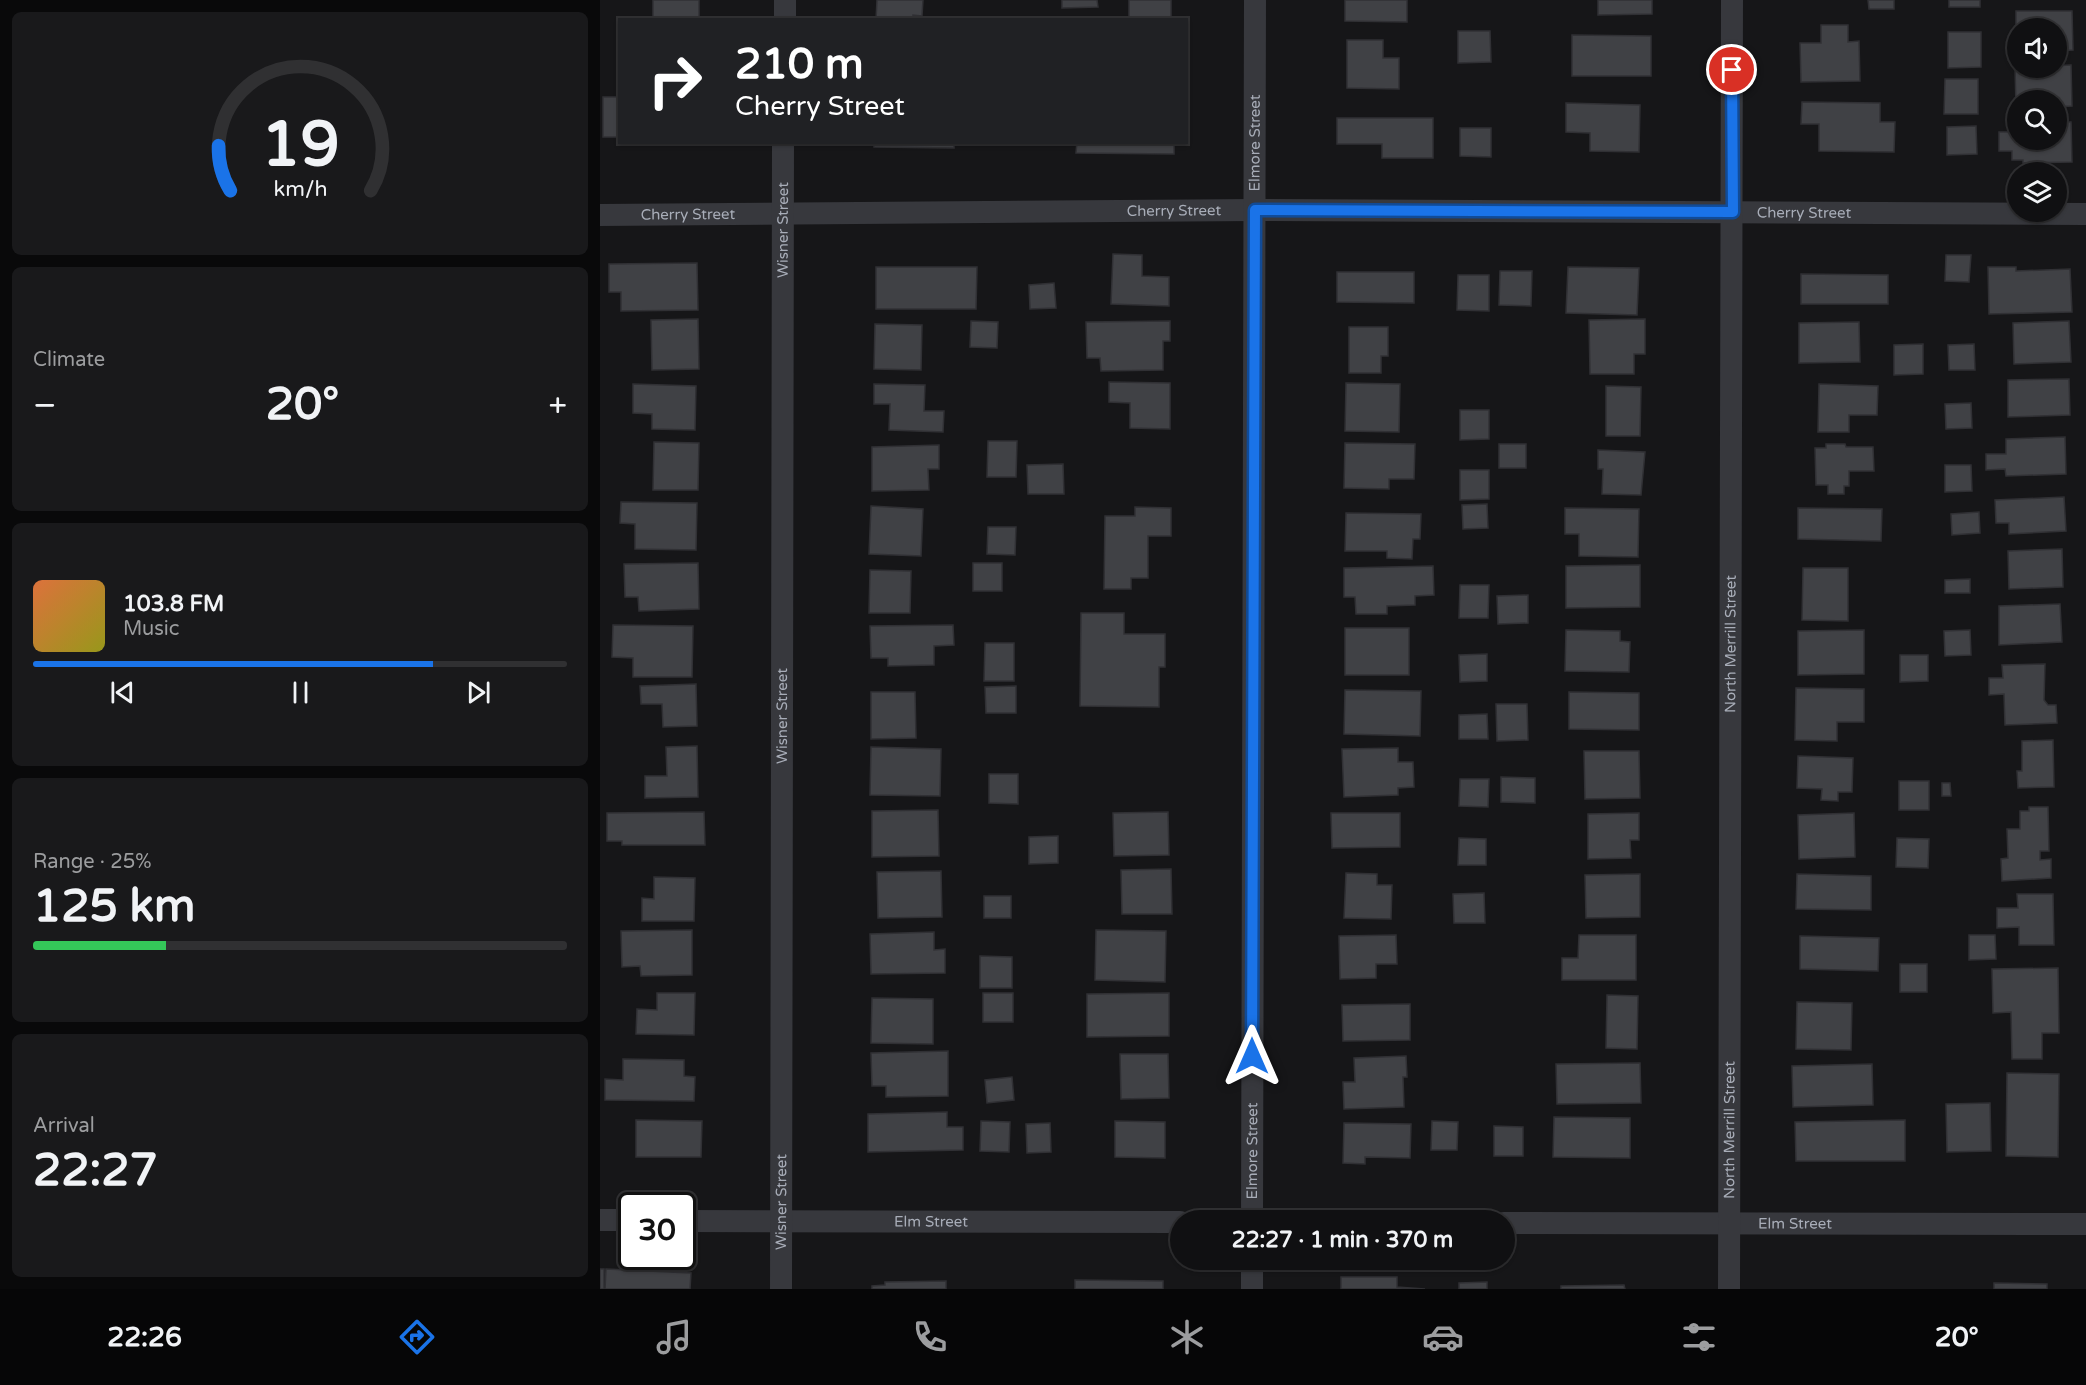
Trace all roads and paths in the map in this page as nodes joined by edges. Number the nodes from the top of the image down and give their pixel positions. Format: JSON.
{"nodes":[{"id":1,"x":785,"y":0,"type":"edge"},
{"id":2,"x":1255,"y":0,"type":"edge"},
{"id":3,"x":1732,"y":0,"type":"edge"},
{"id":4,"x":785,"y":18,"type":"edge"},
{"id":5,"x":783,"y":144,"type":"edge"},
{"id":6,"x":1255,"y":210,"type":"junction"},
{"id":7,"x":1733,"y":212,"type":"junction"},
{"id":8,"x":782,"y":213,"type":"junction"},
{"id":9,"x":2086,"y":214,"type":"edge"},
{"id":10,"x":600,"y":215,"type":"edge"},
{"id":11,"x":1252,"y":1210,"type":"edge"},
{"id":12,"x":600,"y":1220,"type":"edge"},
{"id":13,"x":618,"y":1220,"type":"edge"},
{"id":14,"x":696,"y":1221,"type":"edge"},
{"id":15,"x":781,"y":1221,"type":"junction"},
{"id":16,"x":1170,"y":1222,"type":"edge"},
{"id":17,"x":1515,"y":1223,"type":"edge"},
{"id":18,"x":1729,"y":1223,"type":"junction"},
{"id":19,"x":2086,"y":1224,"type":"edge"},
{"id":20,"x":1252,"y":1270,"type":"edge"},
{"id":21,"x":781,"y":1289,"type":"edge"},
{"id":22,"x":1252,"y":1289,"type":"edge"},
{"id":23,"x":1729,"y":1289,"type":"edge"}],
"edges":[{"from":1,"to":4,"type":"street"},
{"from":2,"to":6,"type":"street","name":"Elmore Street"},
{"from":3,"to":7,"type":"street","name":"North Merrill Street"},
{"from":5,"to":8,"type":"street","name":"Wisner Street"},
{"from":6,"to":7,"type":"street","name":"Cherry Street"},
{"from":6,"to":8,"type":"street","name":"Cherry Street"},
{"from":6,"to":11,"type":"street","name":"Elmore Street"},
{"from":7,"to":9,"type":"street","name":"Cherry Street"},
{"from":7,"to":18,"type":"street","name":"North Merrill Street"},
{"from":8,"to":10,"type":"street","name":"Cherry Street"},
{"from":8,"to":15,"type":"street","name":"Wisner Street"},
{"from":12,"to":13,"type":"street"},
{"from":14,"to":15,"type":"street","name":"Elm Street"},
{"from":15,"to":16,"type":"street","name":"Elm Street"},
{"from":15,"to":21,"type":"street","name":"Wisner Street"},
{"from":17,"to":18,"type":"street","name":"Elm Street"},
{"from":18,"to":19,"type":"street","name":"Elm Street"},
{"from":18,"to":23,"type":"street","name":"North Merrill Street"},
{"from":20,"to":22,"type":"street"}]}
